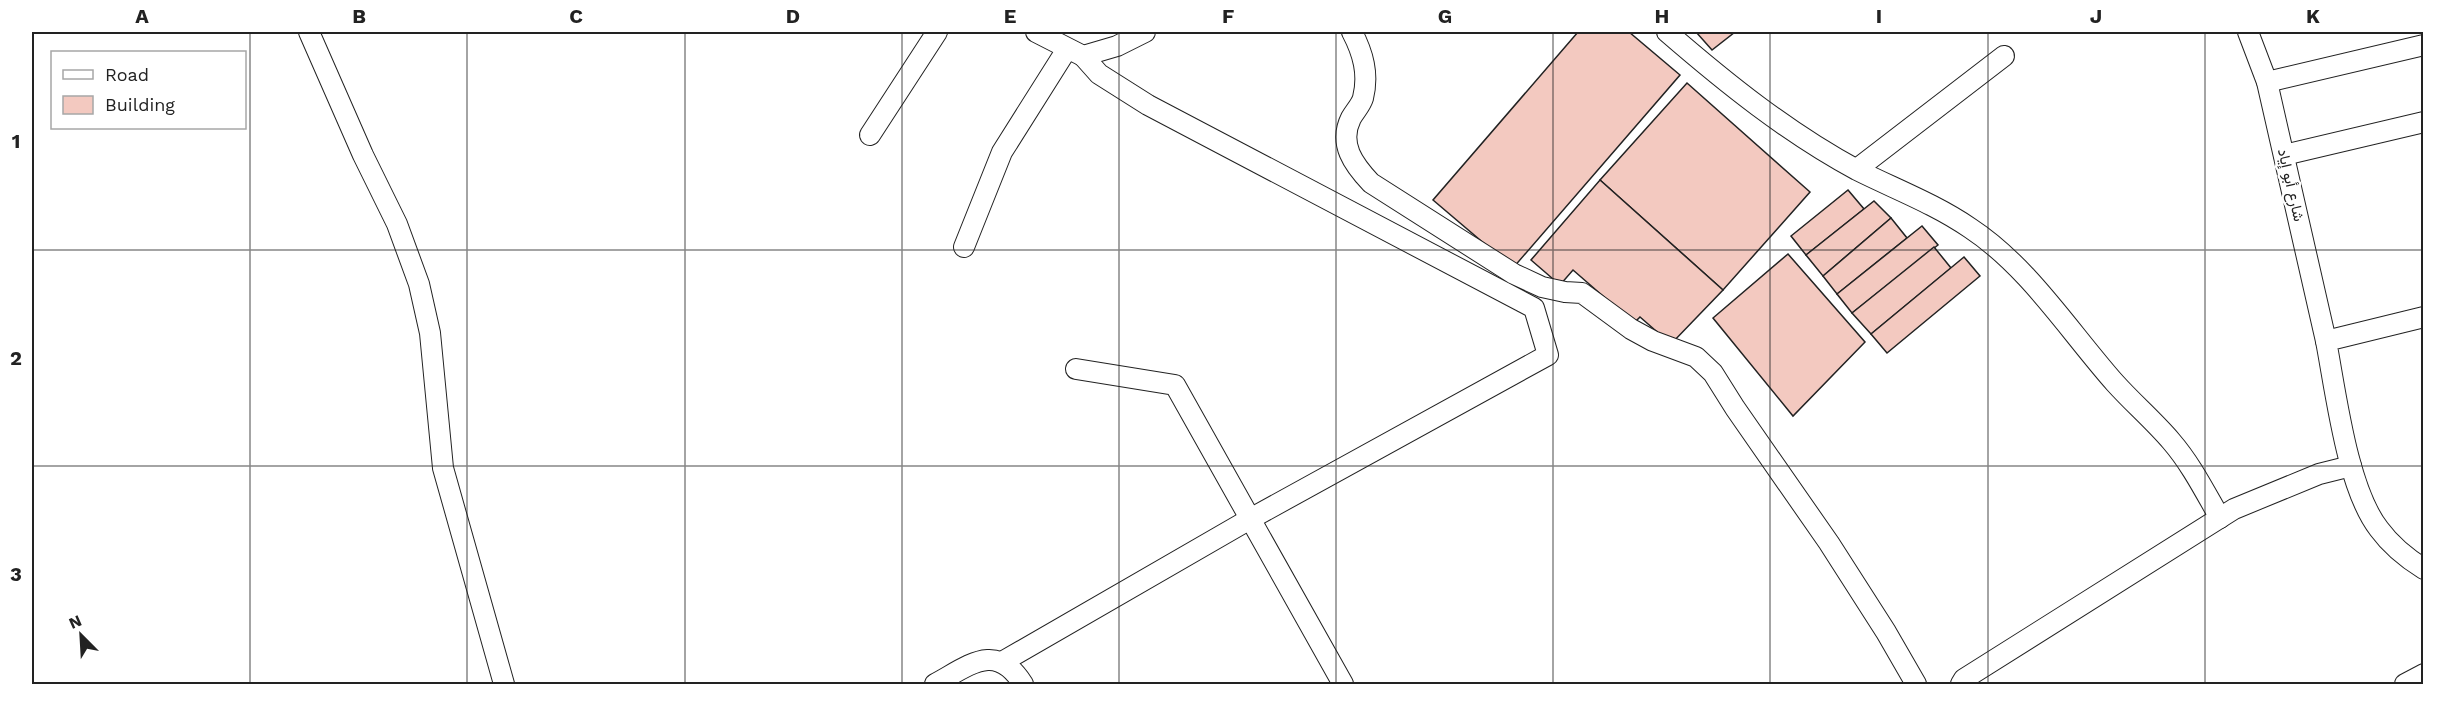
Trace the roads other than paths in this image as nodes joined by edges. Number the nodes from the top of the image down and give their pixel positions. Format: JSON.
{"nodes":[{"id":1,"x":309,"y":32,"type":"edge"},
{"id":2,"x":937,"y":32,"type":"edge"},
{"id":3,"x":1036,"y":32,"type":"edge"},
{"id":4,"x":1145,"y":32,"type":"edge"},
{"id":5,"x":1352,"y":32,"type":"edge"},
{"id":6,"x":1667,"y":32,"type":"edge"},
{"id":7,"x":2248,"y":32,"type":"edge"},
{"id":8,"x":2424,"y":45,"type":"edge"},
{"id":9,"x":1075,"y":52,"type":"junction"},
{"id":10,"x":2004,"y":56,"type":"dead end"},
{"id":11,"x":2267,"y":82,"type":"junction"},
{"id":12,"x":2424,"y":122,"type":"edge"},
{"id":13,"x":870,"y":135,"type":"dead end"},
{"id":14,"x":2284,"y":155,"type":"junction"},
{"id":15,"x":1857,"y":169,"type":"junction"},
{"id":16,"x":964,"y":247,"type":"dead end"},
{"id":17,"x":2424,"y":317,"type":"edge"},
{"id":18,"x":2326,"y":341,"type":"junction"},
{"id":19,"x":1076,"y":369,"type":"dead end"},
{"id":20,"x":2351,"y":466,"type":"junction"},
{"id":21,"x":2220,"y":518,"type":"junction"},
{"id":22,"x":1250,"y":519,"type":"junction"},
{"id":23,"x":2424,"y":568,"type":"edge"},
{"id":24,"x":1002,"y":662,"type":"junction"},
{"id":25,"x":2424,"y":675,"type":"edge"},
{"id":26,"x":1336,"y":682,"type":"edge"},
{"id":27,"x":504,"y":684,"type":"edge"},
{"id":28,"x":935,"y":684,"type":"edge"},
{"id":29,"x":1023,"y":684,"type":"edge"},
{"id":30,"x":1916,"y":684,"type":"edge"},
{"id":31,"x":1960,"y":684,"type":"edge"},
{"id":32,"x":2405,"y":684,"type":"edge"}],
"edges":[{"from":1,"to":27,"type":"street"},
{"from":2,"to":13,"type":"street"},
{"from":3,"to":9,"type":"street"},
{"from":4,"to":9,"type":"street"},
{"from":5,"to":30,"type":"street"},
{"from":6,"to":15,"type":"street"},
{"from":7,"to":11,"type":"street","name":"شارع أبو إياد"},
{"from":8,"to":11,"type":"street"},
{"from":9,"to":16,"type":"street"},
{"from":9,"to":22,"type":"street"},
{"from":10,"to":15,"type":"street"},
{"from":11,"to":14,"type":"street","name":"شارع أبو إياد"},
{"from":12,"to":14,"type":"street"},
{"from":14,"to":18,"type":"street","name":"شارع أبو إياد"},
{"from":15,"to":21,"type":"street"},
{"from":17,"to":18,"type":"street"},
{"from":18,"to":20,"type":"street","name":"شارع أبو إياد"},
{"from":19,"to":22,"type":"street"},
{"from":20,"to":21,"type":"street"},
{"from":20,"to":23,"type":"street","name":"شارع أبو إياد"},
{"from":21,"to":31,"type":"street"},
{"from":22,"to":24,"type":"street"},
{"from":22,"to":26,"type":"street"},
{"from":24,"to":28,"type":"street"},
{"from":24,"to":29,"type":"street"},
{"from":25,"to":32,"type":"street"}]}
